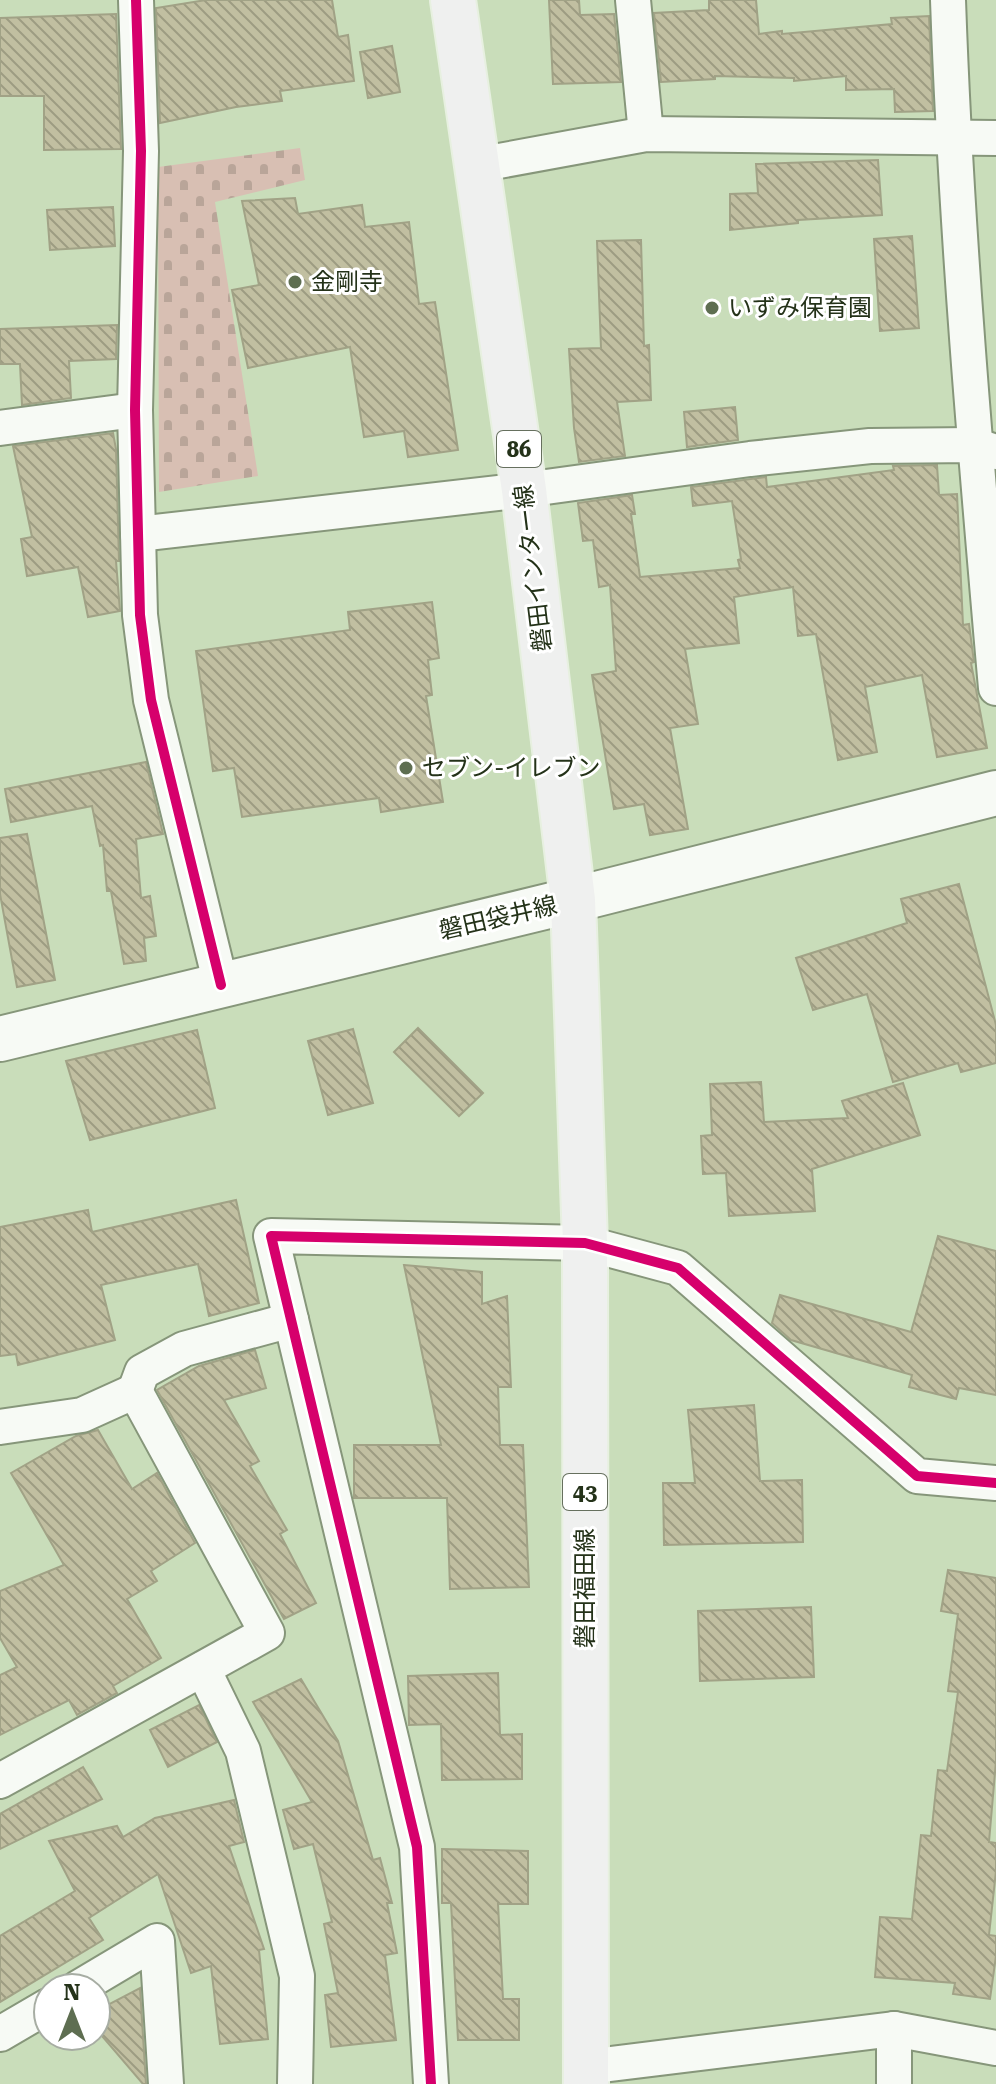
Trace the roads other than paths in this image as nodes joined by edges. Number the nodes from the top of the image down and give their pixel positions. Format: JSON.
{"nodes":[{"id":1,"x":136,"y":0,"type":"edge"},
{"id":2,"x":453,"y":0,"type":"edge"},
{"id":3,"x":633,"y":0,"type":"edge"},
{"id":4,"x":948,"y":0,"type":"edge"},
{"id":5,"x":646,"y":134,"type":"junction"},
{"id":6,"x":996,"y":138,"type":"edge"},
{"id":7,"x":953,"y":139,"type":"junction"},
{"id":8,"x":477,"y":165,"type":"junction"},
{"id":9,"x":135,"y":410,"type":"junction"},
{"id":10,"x":0,"y":428,"type":"edge"},
{"id":11,"x":985,"y":448,"type":"edge"},
{"id":12,"x":524,"y":490,"type":"junction"},
{"id":13,"x":138,"y":534,"type":"junction"},
{"id":14,"x":996,"y":688,"type":"edge"},
{"id":15,"x":996,"y":793,"type":"edge"},
{"id":16,"x":573,"y":900,"type":"junction"},
{"id":17,"x":221,"y":985,"type":"junction"},
{"id":18,"x":0,"y":1039,"type":"edge"},
{"id":19,"x":585,"y":1243,"type":"junction"},
{"id":20,"x":291,"y":1320,"type":"junction"},
{"id":21,"x":135,"y":1391,"type":"junction"},
{"id":22,"x":0,"y":1427,"type":"edge"},
{"id":23,"x":996,"y":1483,"type":"edge"},
{"id":24,"x":203,"y":1669,"type":"junction"},
{"id":25,"x":0,"y":1781,"type":"edge"},
{"id":26,"x":105,"y":1972,"type":"edge"},
{"id":27,"x":32,"y":2015,"type":"edge"},
{"id":28,"x":894,"y":2029,"type":"junction"},
{"id":29,"x":0,"y":2034,"type":"edge"},
{"id":30,"x":996,"y":2048,"type":"edge"},
{"id":31,"x":586,"y":2075,"type":"edge"},
{"id":32,"x":166,"y":2084,"type":"edge"},
{"id":33,"x":295,"y":2084,"type":"edge"},
{"id":34,"x":431,"y":2084,"type":"edge"},
{"id":35,"x":894,"y":2084,"type":"edge"}],
"edges":[{"from":1,"to":9,"type":"street"},
{"from":2,"to":8,"type":"main road","name":"磐田インター線","number":"86"},
{"from":3,"to":5,"type":"street"},
{"from":4,"to":7,"type":"street"},
{"from":5,"to":7,"type":"street"},
{"from":5,"to":8,"type":"street"},
{"from":6,"to":7,"type":"street"},
{"from":7,"to":11,"type":"street"},
{"from":8,"to":12,"type":"main road","name":"磐田インター線","number":"86"},
{"from":9,"to":10,"type":"street"},
{"from":9,"to":13,"type":"street"},
{"from":11,"to":12,"type":"street"},
{"from":11,"to":14,"type":"street"},
{"from":12,"to":13,"type":"street"},
{"from":12,"to":16,"type":"main road","name":"磐田インター線","number":"86"},
{"from":13,"to":17,"type":"street"},
{"from":15,"to":16,"type":"main road","name":"磐田袋井線"},
{"from":16,"to":17,"type":"main road","name":"磐田袋井線"},
{"from":16,"to":19,"type":"main road","name":"磐田福田線","number":"43"},
{"from":17,"to":18,"type":"main road","name":"磐田袋井線"},
{"from":19,"to":20,"type":"street"},
{"from":19,"to":23,"type":"street"},
{"from":19,"to":31,"type":"main road","name":"磐田福田線","number":"43"},
{"from":20,"to":21,"type":"street"},
{"from":20,"to":34,"type":"street"},
{"from":21,"to":22,"type":"street"},
{"from":21,"to":24,"type":"street"},
{"from":24,"to":25,"type":"street"},
{"from":24,"to":33,"type":"street"},
{"from":26,"to":32,"type":"street"},
{"from":27,"to":29,"type":"street"},
{"from":28,"to":30,"type":"street"},
{"from":28,"to":31,"type":"street"},
{"from":28,"to":35,"type":"street"}]}
